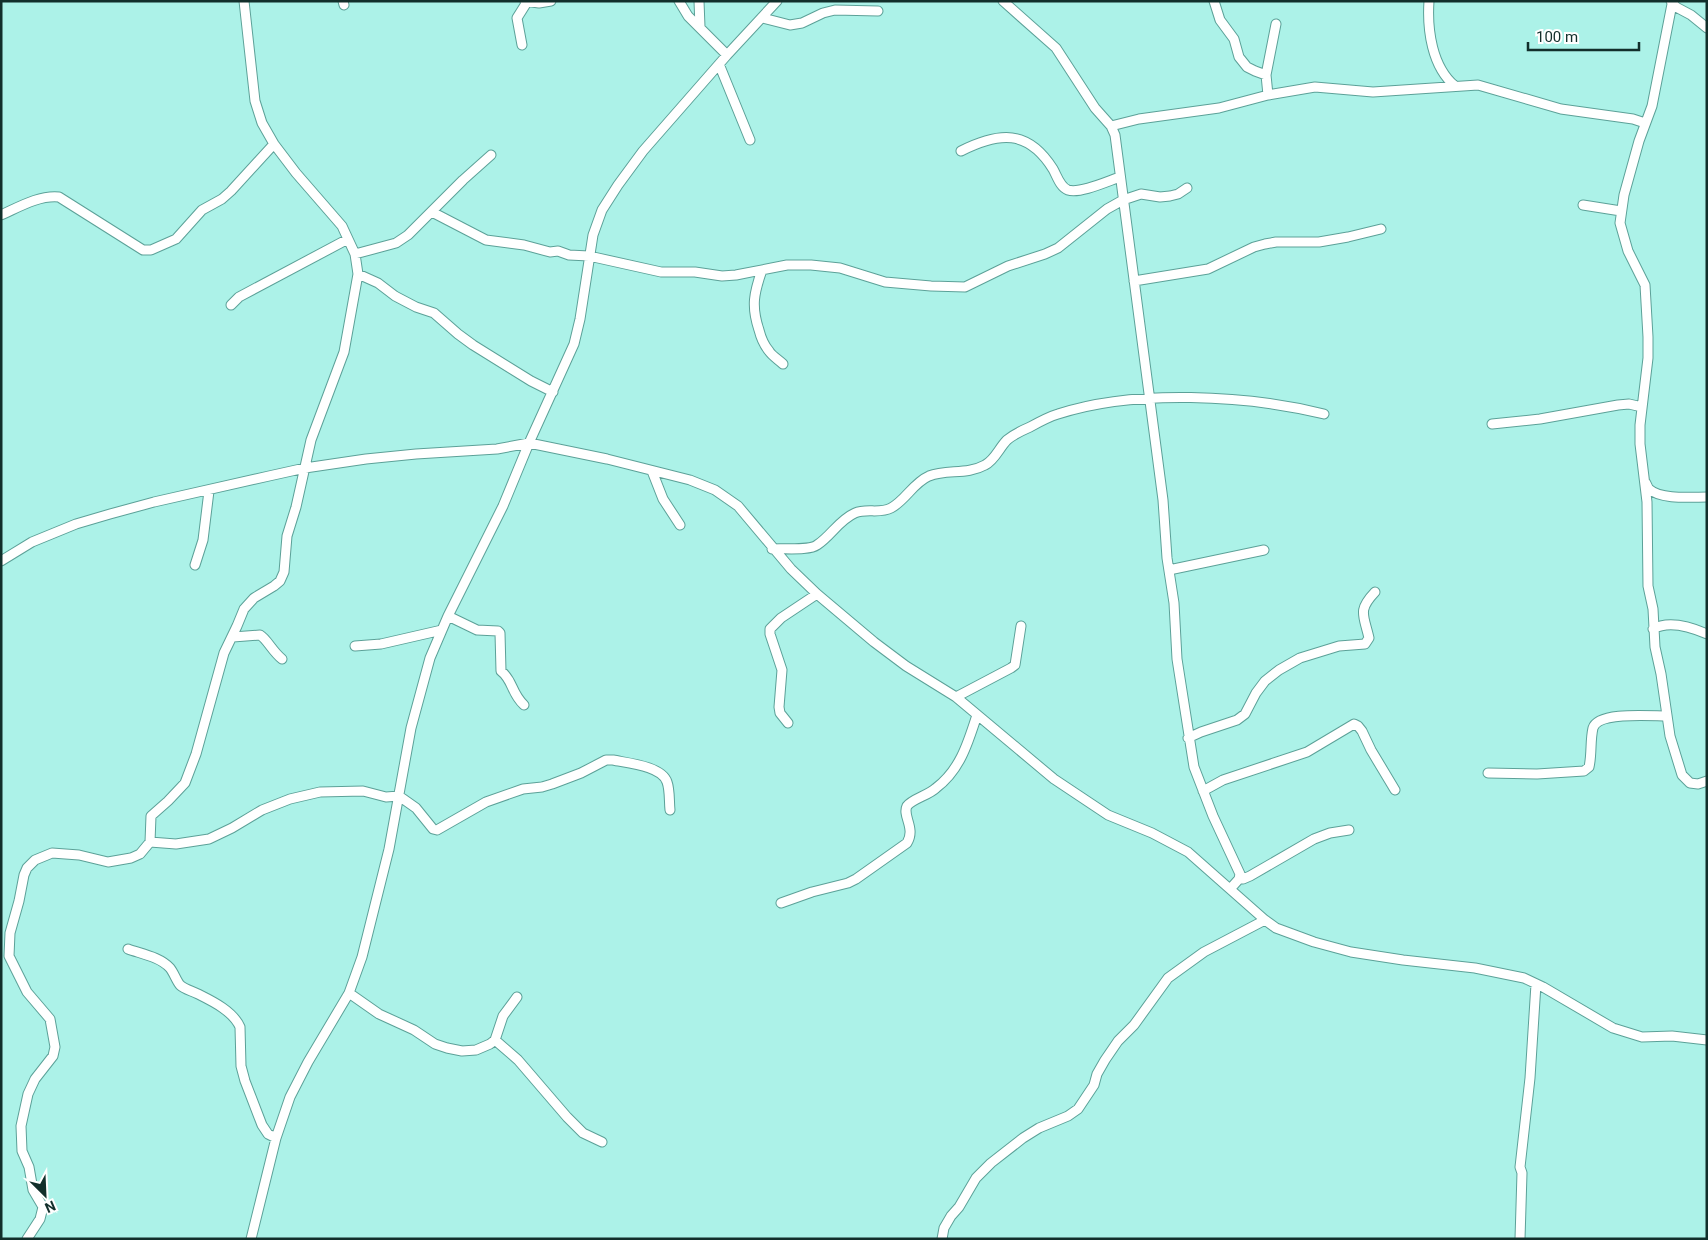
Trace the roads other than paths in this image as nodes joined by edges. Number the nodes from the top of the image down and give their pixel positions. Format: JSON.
{"nodes":[{"id":1,"x":244,"y":1,"type":"edge"},
{"id":2,"x":551,"y":1,"type":"edge"},
{"id":3,"x":679,"y":1,"type":"edge"},
{"id":4,"x":699,"y":1,"type":"edge"},
{"id":5,"x":777,"y":1,"type":"edge"},
{"id":6,"x":1003,"y":1,"type":"edge"},
{"id":7,"x":1214,"y":1,"type":"edge"},
{"id":8,"x":1429,"y":1,"type":"edge"},
{"id":9,"x":526,"y":2,"type":"edge"},
{"id":10,"x":1671,"y":3,"type":"edge"},
{"id":11,"x":878,"y":11,"type":"dead end"},
{"id":12,"x":763,"y":18,"type":"junction"},
{"id":13,"x":1276,"y":24,"type":"dead end"},
{"id":14,"x":700,"y":27,"type":"junction"},
{"id":15,"x":1707,"y":28,"type":"edge"},
{"id":16,"x":522,"y":46,"type":"dead end"},
{"id":17,"x":727,"y":55,"type":"junction"},
{"id":18,"x":720,"y":64,"type":"junction"},
{"id":19,"x":1266,"y":75,"type":"junction"},
{"id":20,"x":1455,"y":86,"type":"junction"},
{"id":21,"x":1268,"y":94,"type":"junction"},
{"id":22,"x":1645,"y":123,"type":"junction"},
{"id":23,"x":1111,"y":126,"type":"junction"},
{"id":24,"x":750,"y":140,"type":"dead end"},
{"id":25,"x":274,"y":144,"type":"junction"},
{"id":26,"x":960,"y":151,"type":"dead end"},
{"id":27,"x":491,"y":155,"type":"dead end"},
{"id":28,"x":1120,"y":176,"type":"junction"},
{"id":29,"x":1188,"y":188,"type":"dead end"},
{"id":30,"x":1123,"y":200,"type":"junction"},
{"id":31,"x":1583,"y":205,"type":"dead end"},
{"id":32,"x":1621,"y":211,"type":"junction"},
{"id":33,"x":432,"y":212,"type":"junction"},
{"id":34,"x":1,"y":215,"type":"edge"},
{"id":35,"x":1381,"y":228,"type":"dead end"},
{"id":36,"x":348,"y":239,"type":"junction"},
{"id":37,"x":355,"y":254,"type":"junction"},
{"id":38,"x":589,"y":256,"type":"junction"},
{"id":39,"x":762,"y":270,"type":"junction"},
{"id":40,"x":358,"y":274,"type":"junction"},
{"id":41,"x":1134,"y":281,"type":"junction"},
{"id":42,"x":231,"y":305,"type":"dead end"},
{"id":43,"x":783,"y":364,"type":"dead end"},
{"id":44,"x":553,"y":392,"type":"junction"},
{"id":45,"x":1150,"y":399,"type":"junction"},
{"id":46,"x":1642,"y":407,"type":"junction"},
{"id":47,"x":1324,"y":414,"type":"dead end"},
{"id":48,"x":1492,"y":424,"type":"dead end"},
{"id":49,"x":530,"y":443,"type":"junction"},
{"id":50,"x":305,"y":468,"type":"junction"},
{"id":51,"x":652,"y":471,"type":"junction"},
{"id":52,"x":1644,"y":480,"type":"junction"},
{"id":53,"x":209,"y":490,"type":"junction"},
{"id":54,"x":1707,"y":497,"type":"edge"},
{"id":55,"x":680,"y":524,"type":"dead end"},
{"id":56,"x":772,"y":548,"type":"junction"},
{"id":57,"x":1264,"y":550,"type":"dead end"},
{"id":58,"x":1,"y":561,"type":"edge"},
{"id":59,"x":195,"y":565,"type":"dead end"},
{"id":60,"x":1169,"y":570,"type":"junction"},
{"id":61,"x":1375,"y":592,"type":"dead end"},
{"id":62,"x":817,"y":594,"type":"junction"},
{"id":63,"x":448,"y":616,"type":"junction"},
{"id":64,"x":1021,"y":626,"type":"dead end"},
{"id":65,"x":1653,"y":629,"type":"junction"},
{"id":66,"x":442,"y":630,"type":"junction"},
{"id":67,"x":1707,"y":634,"type":"edge"},
{"id":68,"x":232,"y":637,"type":"junction"},
{"id":69,"x":355,"y":646,"type":"dead end"},
{"id":70,"x":282,"y":658,"type":"dead end"},
{"id":71,"x":956,"y":697,"type":"junction"},
{"id":72,"x":524,"y":705,"type":"dead end"},
{"id":73,"x":977,"y":715,"type":"junction"},
{"id":74,"x":1667,"y":716,"type":"junction"},
{"id":75,"x":788,"y":723,"type":"dead end"},
{"id":76,"x":1188,"y":738,"type":"junction"},
{"id":77,"x":1488,"y":773,"type":"dead end"},
{"id":78,"x":1707,"y":781,"type":"edge"},
{"id":79,"x":1395,"y":790,"type":"dead end"},
{"id":80,"x":1203,"y":791,"type":"junction"},
{"id":81,"x":399,"y":796,"type":"junction"},
{"id":82,"x":670,"y":810,"type":"dead end"},
{"id":83,"x":1349,"y":830,"type":"dead end"},
{"id":84,"x":150,"y":842,"type":"junction"},
{"id":85,"x":1239,"y":879,"type":"junction"},
{"id":86,"x":1231,"y":888,"type":"junction"},
{"id":87,"x":781,"y":903,"type":"dead end"},
{"id":88,"x":1265,"y":920,"type":"junction"},
{"id":89,"x":128,"y":949,"type":"dead end"},
{"id":90,"x":1536,"y":984,"type":"junction"},
{"id":91,"x":349,"y":993,"type":"junction"},
{"id":92,"x":517,"y":996,"type":"dead end"},
{"id":93,"x":495,"y":1040,"type":"junction"},
{"id":94,"x":1707,"y":1040,"type":"edge"},
{"id":95,"x":276,"y":1138,"type":"junction"},
{"id":96,"x":602,"y":1142,"type":"dead end"},
{"id":97,"x":27,"y":1239,"type":"edge"},
{"id":98,"x":251,"y":1239,"type":"edge"},
{"id":99,"x":942,"y":1239,"type":"edge"},
{"id":100,"x":1520,"y":1239,"type":"edge"}],
"edges":[{"from":1,"to":25,"type":"street"},
{"from":2,"to":9,"type":"street"},
{"from":3,"to":14,"type":"street"},
{"from":4,"to":14,"type":"street"},
{"from":5,"to":12,"type":"street"},
{"from":6,"to":23,"type":"street"},
{"from":7,"to":19,"type":"street"},
{"from":8,"to":20,"type":"street"},
{"from":9,"to":16,"type":"street"},
{"from":10,"to":15,"type":"street"},
{"from":10,"to":22,"type":"street"},
{"from":11,"to":12,"type":"street"},
{"from":12,"to":17,"type":"street"},
{"from":13,"to":19,"type":"street"},
{"from":14,"to":17,"type":"street"},
{"from":17,"to":18,"type":"street"},
{"from":18,"to":24,"type":"street"},
{"from":18,"to":38,"type":"street"},
{"from":19,"to":21,"type":"street"},
{"from":20,"to":21,"type":"street"},
{"from":20,"to":22,"type":"street"},
{"from":21,"to":23,"type":"street"},
{"from":22,"to":32,"type":"street"},
{"from":23,"to":28,"type":"street"},
{"from":25,"to":34,"type":"street"},
{"from":25,"to":36,"type":"street"},
{"from":26,"to":28,"type":"street"},
{"from":27,"to":33,"type":"street"},
{"from":28,"to":30,"type":"street"},
{"from":29,"to":30,"type":"street"},
{"from":30,"to":39,"type":"street"},
{"from":30,"to":41,"type":"street"},
{"from":31,"to":32,"type":"street"},
{"from":32,"to":46,"type":"street"},
{"from":33,"to":37,"type":"street"},
{"from":33,"to":38,"type":"street"},
{"from":35,"to":41,"type":"street"},
{"from":36,"to":37,"type":"street"},
{"from":36,"to":42,"type":"street"},
{"from":37,"to":40,"type":"street"},
{"from":38,"to":39,"type":"street"},
{"from":38,"to":44,"type":"street"},
{"from":39,"to":43,"type":"street"},
{"from":40,"to":44,"type":"street"},
{"from":40,"to":50,"type":"street"},
{"from":41,"to":45,"type":"street"},
{"from":44,"to":49,"type":"street"},
{"from":45,"to":47,"type":"street"},
{"from":45,"to":56,"type":"street"},
{"from":45,"to":60,"type":"street"},
{"from":46,"to":48,"type":"street"},
{"from":46,"to":52,"type":"street"},
{"from":49,"to":50,"type":"street"},
{"from":49,"to":51,"type":"street"},
{"from":49,"to":63,"type":"street"},
{"from":50,"to":53,"type":"street"},
{"from":50,"to":68,"type":"street"},
{"from":51,"to":55,"type":"street"},
{"from":51,"to":56,"type":"street"},
{"from":52,"to":54,"type":"street"},
{"from":52,"to":65,"type":"street"},
{"from":53,"to":58,"type":"street"},
{"from":53,"to":59,"type":"street"},
{"from":56,"to":62,"type":"street"},
{"from":57,"to":60,"type":"street"},
{"from":60,"to":76,"type":"street"},
{"from":61,"to":76,"type":"street"},
{"from":62,"to":71,"type":"street"},
{"from":62,"to":75,"type":"street"},
{"from":63,"to":66,"type":"street"},
{"from":63,"to":72,"type":"street"},
{"from":64,"to":71,"type":"street"},
{"from":65,"to":67,"type":"street"},
{"from":65,"to":74,"type":"street"},
{"from":66,"to":69,"type":"street"},
{"from":66,"to":81,"type":"street"},
{"from":68,"to":70,"type":"street"},
{"from":68,"to":84,"type":"street"},
{"from":71,"to":73,"type":"street"},
{"from":73,"to":86,"type":"street"},
{"from":73,"to":87,"type":"street"},
{"from":74,"to":77,"type":"street"},
{"from":74,"to":78,"type":"street"},
{"from":76,"to":80,"type":"street"},
{"from":79,"to":80,"type":"street"},
{"from":80,"to":85,"type":"street"},
{"from":81,"to":82,"type":"street"},
{"from":81,"to":84,"type":"street"},
{"from":81,"to":91,"type":"street"},
{"from":83,"to":85,"type":"street"},
{"from":84,"to":97,"type":"street"},
{"from":85,"to":86,"type":"street"},
{"from":86,"to":88,"type":"street"},
{"from":88,"to":90,"type":"street"},
{"from":88,"to":99,"type":"street"},
{"from":89,"to":95,"type":"street"},
{"from":90,"to":94,"type":"street"},
{"from":90,"to":100,"type":"street"},
{"from":91,"to":93,"type":"street"},
{"from":91,"to":95,"type":"street"},
{"from":92,"to":93,"type":"street"},
{"from":93,"to":96,"type":"street"},
{"from":95,"to":98,"type":"street"}]}
